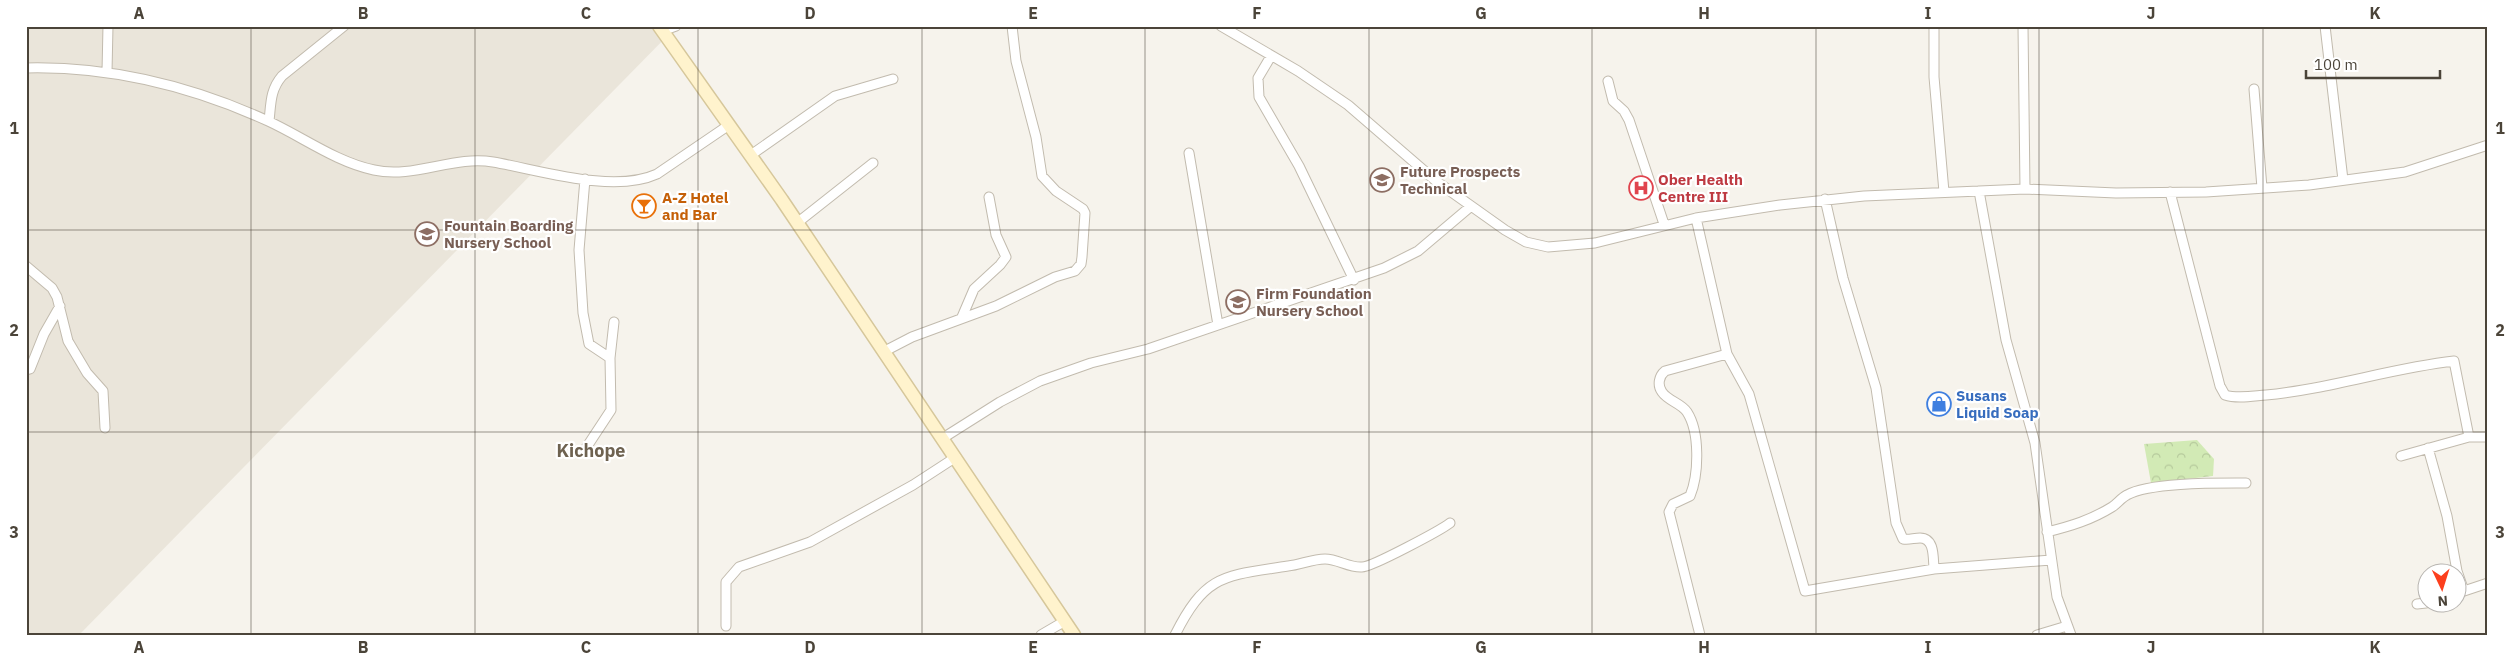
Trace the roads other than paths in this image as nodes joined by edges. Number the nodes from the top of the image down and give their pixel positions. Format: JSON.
{"nodes":[{"id":1,"x":108,"y":26,"type":"edge"},
{"id":2,"x":344,"y":26,"type":"edge"},
{"id":3,"x":676,"y":26,"type":"edge"},
{"id":4,"x":1012,"y":26,"type":"edge"},
{"id":5,"x":1221,"y":26,"type":"edge"},
{"id":6,"x":1934,"y":26,"type":"edge"},
{"id":7,"x":2023,"y":26,"type":"edge"},
{"id":8,"x":2325,"y":26,"type":"edge"},
{"id":9,"x":661,"y":29,"type":"edge"},
{"id":10,"x":1271,"y":56,"type":"junction"},
{"id":11,"x":26,"y":68,"type":"edge"},
{"id":12,"x":106,"y":72,"type":"junction"},
{"id":13,"x":892,"y":79,"type":"dead end"},
{"id":14,"x":1608,"y":81,"type":"dead end"},
{"id":15,"x":2254,"y":89,"type":"dead end"},
{"id":16,"x":268,"y":121,"type":"junction"},
{"id":17,"x":729,"y":125,"type":"junction"},
{"id":18,"x":2488,"y":145,"type":"edge"},
{"id":19,"x":1189,"y":154,"type":"dead end"},
{"id":20,"x":751,"y":155,"type":"junction"},
{"id":21,"x":873,"y":163,"type":"dead end"},
{"id":22,"x":585,"y":178,"type":"junction"},
{"id":23,"x":2343,"y":180,"type":"junction"},
{"id":24,"x":2262,"y":188,"type":"junction"},
{"id":25,"x":2024,"y":189,"type":"junction"},
{"id":26,"x":1979,"y":191,"type":"junction"},
{"id":27,"x":1944,"y":192,"type":"junction"},
{"id":28,"x":2170,"y":192,"type":"junction"},
{"id":29,"x":989,"y":197,"type":"dead end"},
{"id":30,"x":1825,"y":199,"type":"junction"},
{"id":31,"x":1470,"y":207,"type":"junction"},
{"id":32,"x":1696,"y":218,"type":"junction"},
{"id":33,"x":797,"y":223,"type":"junction"},
{"id":34,"x":1664,"y":224,"type":"junction"},
{"id":35,"x":26,"y":266,"type":"edge"},
{"id":36,"x":1354,"y":280,"type":"junction"},
{"id":37,"x":60,"y":306,"type":"junction"},
{"id":38,"x":962,"y":317,"type":"junction"},
{"id":39,"x":614,"y":322,"type":"dead end"},
{"id":40,"x":1218,"y":325,"type":"junction"},
{"id":41,"x":883,"y":352,"type":"junction"},
{"id":42,"x":1727,"y":354,"type":"junction"},
{"id":43,"x":610,"y":358,"type":"junction"},
{"id":44,"x":26,"y":370,"type":"edge"},
{"id":45,"x":106,"y":428,"type":"dead end"},
{"id":46,"x":2469,"y":437,"type":"junction"},
{"id":47,"x":2488,"y":437,"type":"edge"},
{"id":48,"x":943,"y":438,"type":"junction"},
{"id":49,"x":586,"y":448,"type":"dead end"},
{"id":50,"x":2428,"y":448,"type":"junction"},
{"id":51,"x":2401,"y":456,"type":"dead end"},
{"id":52,"x":956,"y":457,"type":"junction"},
{"id":53,"x":2246,"y":483,"type":"dead end"},
{"id":54,"x":1450,"y":523,"type":"dead end"},
{"id":55,"x":2048,"y":532,"type":"junction"},
{"id":56,"x":2051,"y":560,"type":"junction"},
{"id":57,"x":2457,"y":564,"type":"edge"},
{"id":58,"x":1934,"y":568,"type":"junction"},
{"id":59,"x":2488,"y":583,"type":"edge"},
{"id":60,"x":2466,"y":590,"type":"edge"},
{"id":61,"x":1065,"y":622,"type":"junction"},
{"id":62,"x":726,"y":626,"type":"dead end"},
{"id":63,"x":2067,"y":626,"type":"junction"},
{"id":64,"x":1041,"y":635,"type":"edge"},
{"id":65,"x":1074,"y":635,"type":"edge"},
{"id":66,"x":1175,"y":635,"type":"edge"},
{"id":67,"x":1700,"y":635,"type":"edge"},
{"id":68,"x":2037,"y":635,"type":"edge"},
{"id":69,"x":2071,"y":635,"type":"edge"}],
"edges":[{"from":1,"to":12,"type":"street"},
{"from":2,"to":16,"type":"street"},
{"from":3,"to":9,"type":"street"},
{"from":4,"to":38,"type":"street"},
{"from":5,"to":10,"type":"street"},
{"from":6,"to":27,"type":"street"},
{"from":7,"to":25,"type":"street"},
{"from":8,"to":23,"type":"street"},
{"from":9,"to":17,"type":"street"},
{"from":10,"to":31,"type":"street"},
{"from":10,"to":36,"type":"street"},
{"from":11,"to":12,"type":"street"},
{"from":12,"to":16,"type":"street"},
{"from":13,"to":20,"type":"street"},
{"from":14,"to":34,"type":"street"},
{"from":15,"to":24,"type":"street"},
{"from":16,"to":22,"type":"street"},
{"from":17,"to":20,"type":"street"},
{"from":17,"to":22,"type":"street"},
{"from":18,"to":23,"type":"street"},
{"from":19,"to":40,"type":"street"},
{"from":20,"to":33,"type":"street"},
{"from":21,"to":33,"type":"street"},
{"from":22,"to":43,"type":"street"},
{"from":23,"to":24,"type":"street"},
{"from":24,"to":28,"type":"street"},
{"from":25,"to":26,"type":"street"},
{"from":25,"to":28,"type":"street"},
{"from":26,"to":27,"type":"street"},
{"from":26,"to":55,"type":"street"},
{"from":27,"to":30,"type":"street"},
{"from":28,"to":46,"type":"street"},
{"from":29,"to":38,"type":"street"},
{"from":30,"to":32,"type":"street"},
{"from":30,"to":58,"type":"street"},
{"from":31,"to":34,"type":"street"},
{"from":31,"to":36,"type":"street"},
{"from":32,"to":34,"type":"street"},
{"from":32,"to":42,"type":"street"},
{"from":33,"to":41,"type":"street"},
{"from":35,"to":37,"type":"street"},
{"from":36,"to":40,"type":"street"},
{"from":37,"to":44,"type":"street"},
{"from":37,"to":45,"type":"street"},
{"from":38,"to":41,"type":"street"},
{"from":39,"to":43,"type":"street"},
{"from":40,"to":48,"type":"street"},
{"from":41,"to":48,"type":"street"},
{"from":42,"to":58,"type":"street"},
{"from":42,"to":67,"type":"street"},
{"from":43,"to":49,"type":"street"},
{"from":46,"to":47,"type":"street"},
{"from":46,"to":50,"type":"street"},
{"from":48,"to":52,"type":"street"},
{"from":50,"to":51,"type":"street"},
{"from":50,"to":57,"type":"street"},
{"from":52,"to":61,"type":"street"},
{"from":52,"to":62,"type":"street"},
{"from":53,"to":55,"type":"street"},
{"from":54,"to":66,"type":"street"},
{"from":55,"to":56,"type":"street"},
{"from":56,"to":58,"type":"street"},
{"from":56,"to":63,"type":"street"},
{"from":59,"to":60,"type":"street"},
{"from":61,"to":64,"type":"street"},
{"from":61,"to":65,"type":"street"},
{"from":63,"to":68,"type":"street"},
{"from":63,"to":69,"type":"street"}]}
